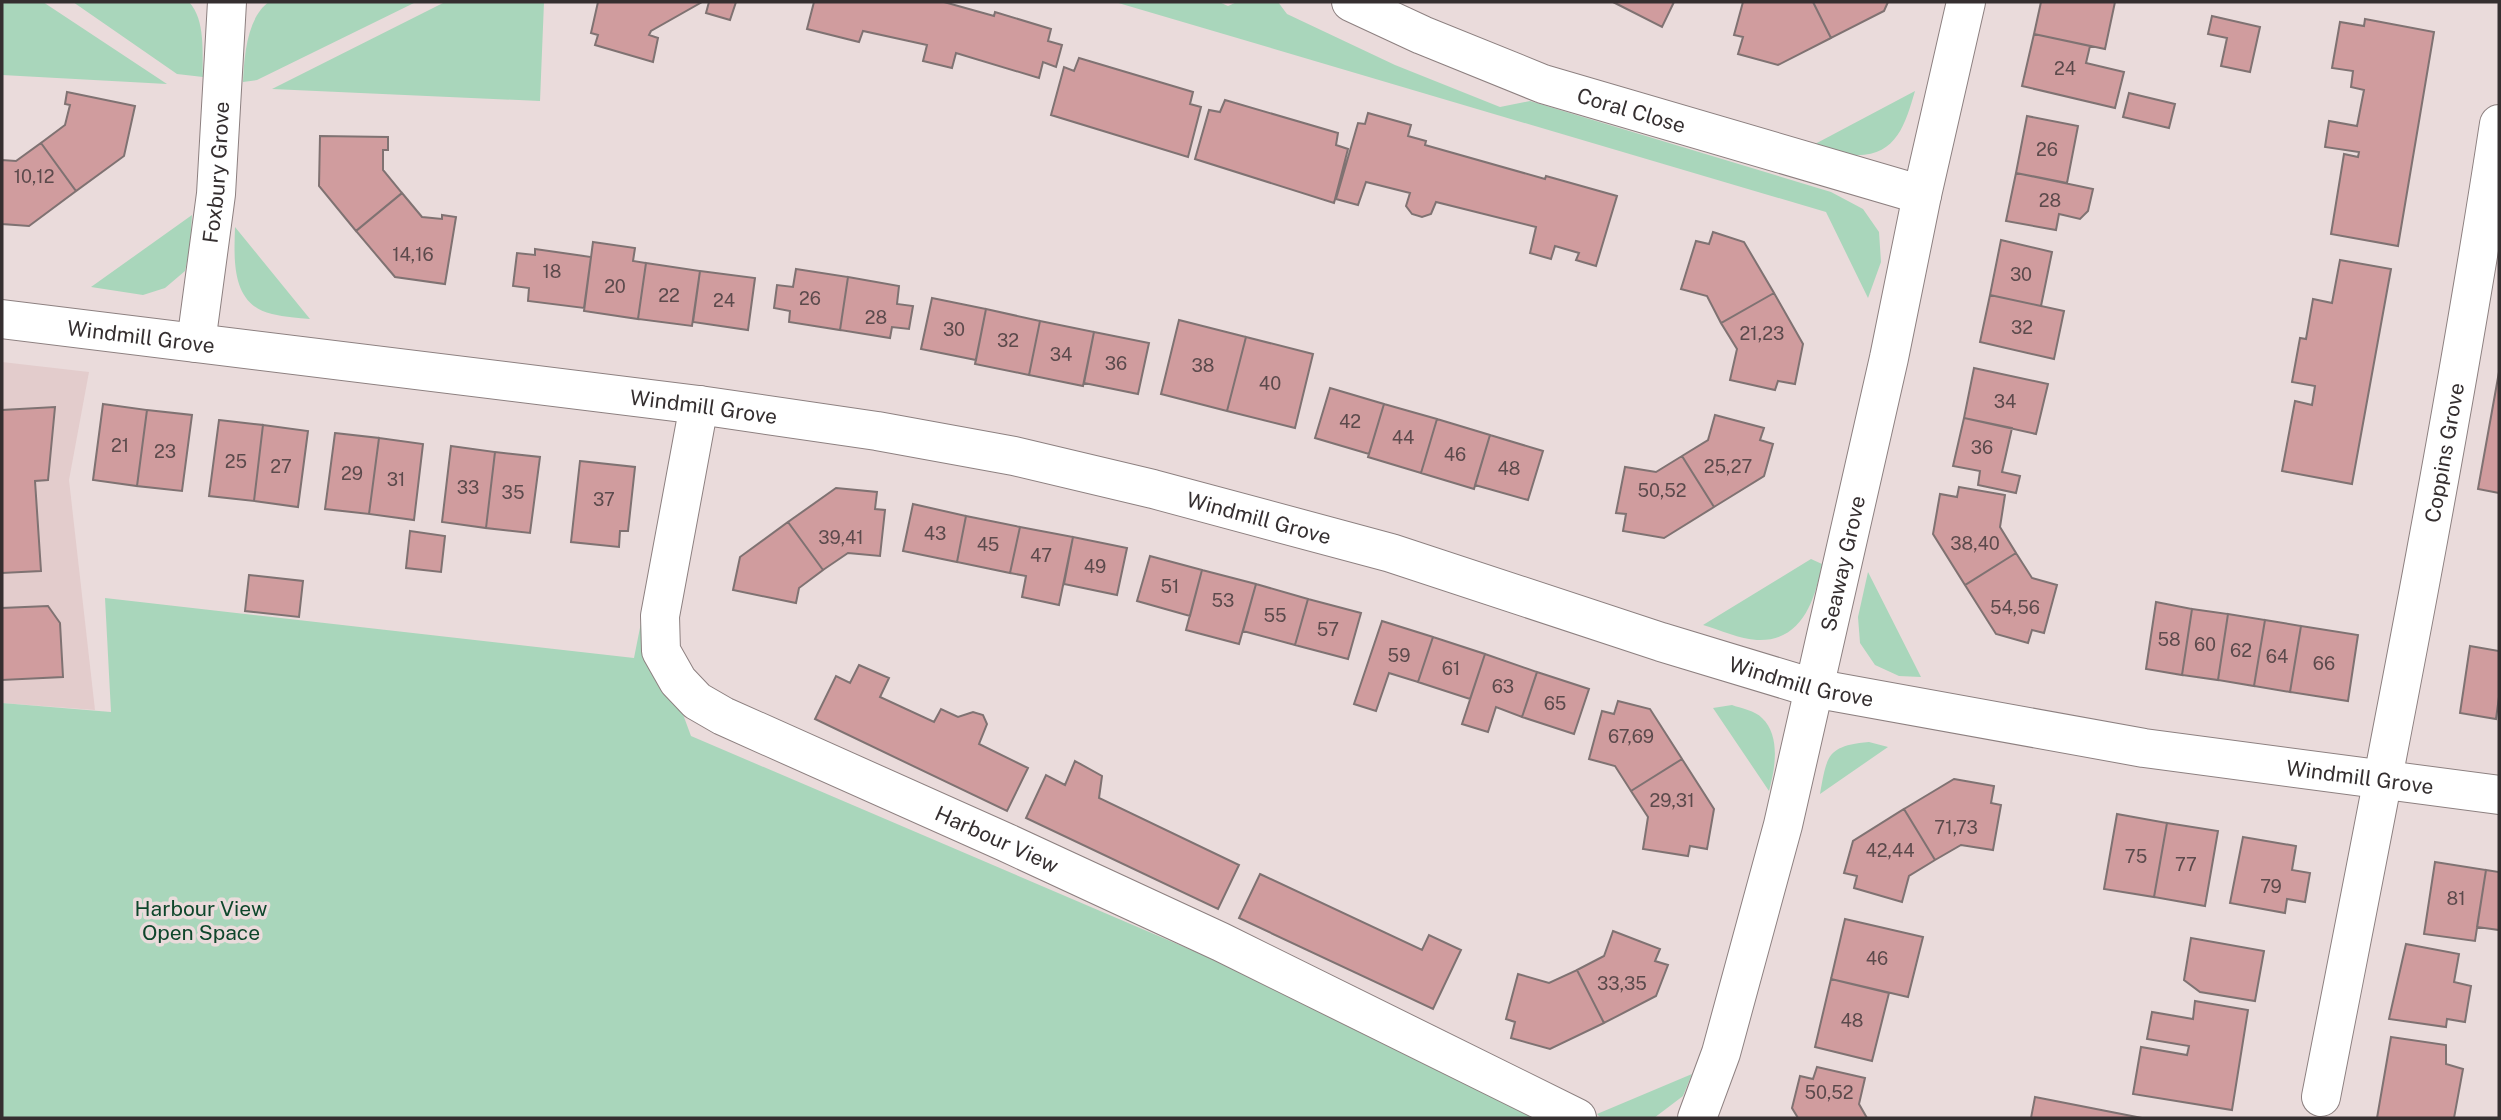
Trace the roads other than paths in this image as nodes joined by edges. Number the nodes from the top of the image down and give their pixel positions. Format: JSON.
{"nodes":[{"id":1,"x":227,"y":2,"type":"edge"},
{"id":2,"x":1351,"y":2,"type":"edge"},
{"id":3,"x":1966,"y":2,"type":"edge"},
{"id":4,"x":2499,"y":124,"type":"edge"},
{"id":5,"x":1922,"y":195,"type":"junction"},
{"id":6,"x":2,"y":319,"type":"edge"},
{"id":7,"x":196,"y":343,"type":"junction"},
{"id":8,"x":699,"y":405,"type":"junction"},
{"id":9,"x":1813,"y":688,"type":"junction"},
{"id":10,"x":2383,"y":779,"type":"junction"},
{"id":11,"x":2499,"y":795,"type":"edge"},
{"id":12,"x":2321,"y":1097,"type":"dead end"},
{"id":13,"x":1577,"y":1118,"type":"edge"},
{"id":14,"x":1697,"y":1118,"type":"edge"}],
"edges":[{"from":1,"to":7,"type":"street","name":"Foxbury Grove"},
{"from":2,"to":5,"type":"street","name":"Coral Close"},
{"from":3,"to":5,"type":"street","name":"Seaway Grove"},
{"from":4,"to":10,"type":"street","name":"Coppins Grove"},
{"from":5,"to":9,"type":"street","name":"Seaway Grove"},
{"from":6,"to":7,"type":"street","name":"Windmill Grove"},
{"from":7,"to":8,"type":"street","name":"Windmill Grove"},
{"from":8,"to":9,"type":"street","name":"Windmill Grove"},
{"from":8,"to":13,"type":"street","name":"Harbour View"},
{"from":9,"to":10,"type":"street","name":"Windmill Grove"},
{"from":9,"to":14,"type":"street","name":"Seaway Grove"},
{"from":10,"to":11,"type":"street","name":"Windmill Grove"},
{"from":10,"to":12,"type":"street","name":"Coppins Grove"}]}
